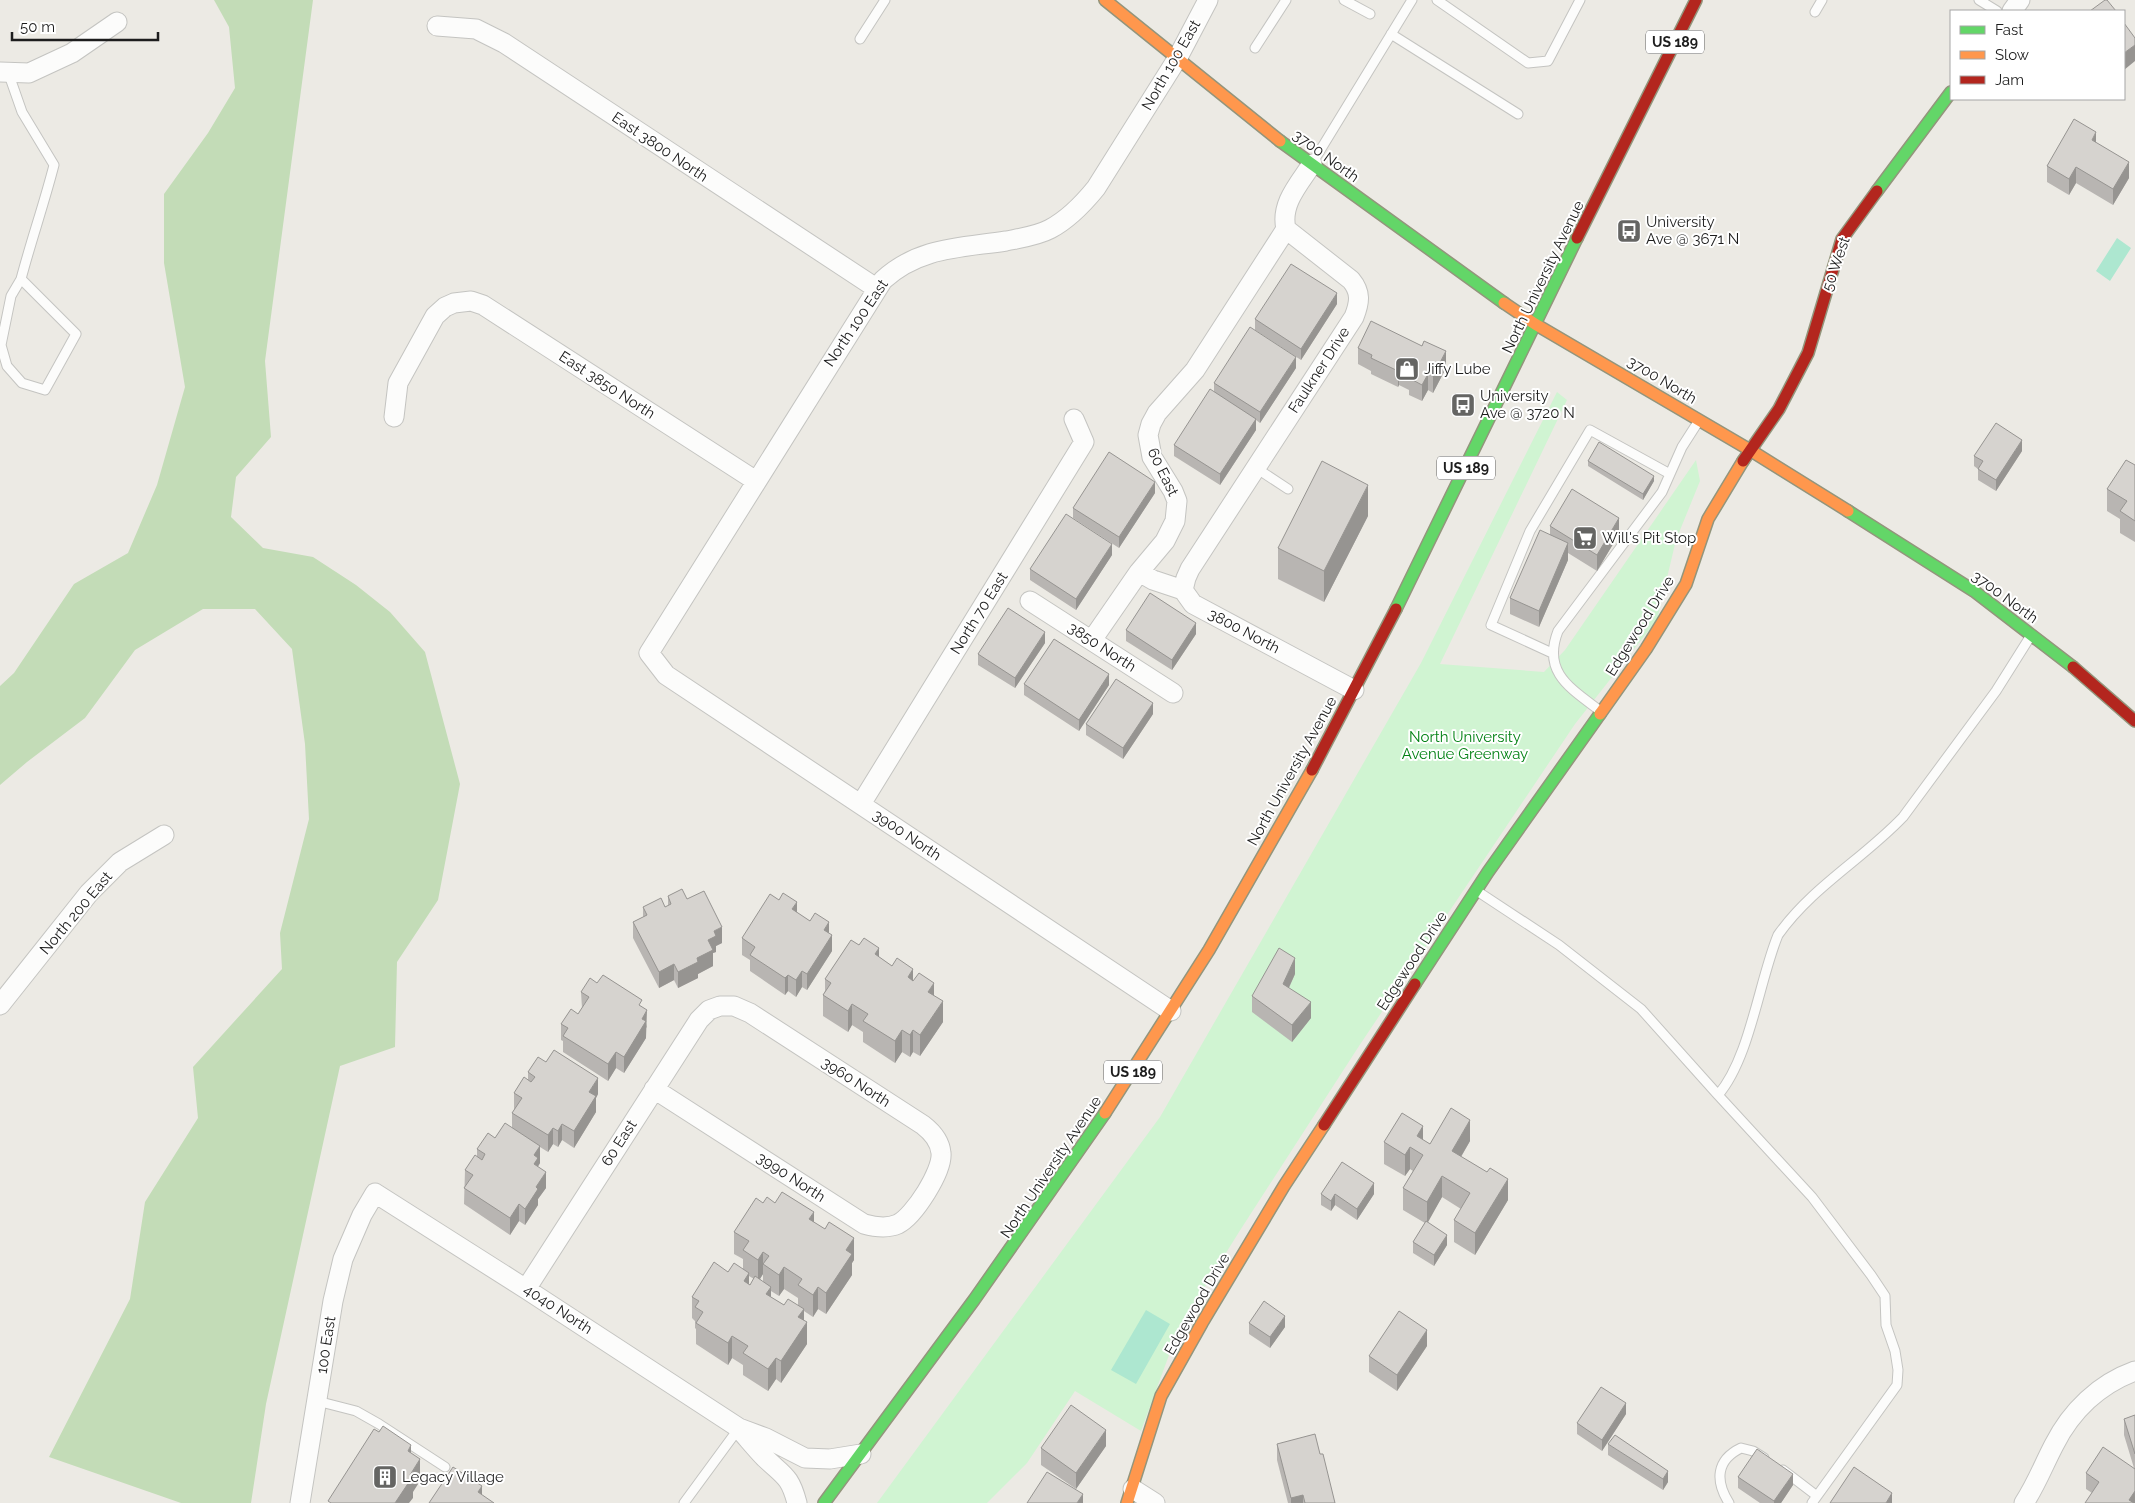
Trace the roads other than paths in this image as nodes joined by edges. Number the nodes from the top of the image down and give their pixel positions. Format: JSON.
{"nodes":[{"id":1,"x":885,"y":0,"type":"edge"},
{"id":2,"x":1106,"y":0,"type":"edge"},
{"id":3,"x":1208,"y":0,"type":"edge"},
{"id":4,"x":1286,"y":0,"type":"edge"},
{"id":5,"x":1344,"y":0,"type":"edge"},
{"id":6,"x":1412,"y":0,"type":"edge"},
{"id":7,"x":1437,"y":0,"type":"edge"},
{"id":8,"x":1580,"y":0,"type":"edge"},
{"id":9,"x":1696,"y":0,"type":"edge"},
{"id":10,"x":1822,"y":0,"type":"edge"},
{"id":11,"x":1979,"y":0,"type":"edge"},
{"id":12,"x":1995,"y":10,"type":"edge"},
{"id":13,"x":1815,"y":12,"type":"dead end"},
{"id":14,"x":1370,"y":14,"type":"dead end"},
{"id":15,"x":117,"y":22,"type":"dead end"},
{"id":16,"x":437,"y":26,"type":"dead end"},
{"id":17,"x":1391,"y":34,"type":"junction"},
{"id":18,"x":860,"y":39,"type":"dead end"},
{"id":19,"x":1255,"y":48,"type":"dead end"},
{"id":20,"x":1177,"y":59,"type":"junction"},
{"id":21,"x":4,"y":72,"type":"edge"},
{"id":22,"x":1950,"y":93,"type":"edge"},
{"id":23,"x":1518,"y":114,"type":"dead end"},
{"id":24,"x":1312,"y":164,"type":"junction"},
{"id":25,"x":1286,"y":229,"type":"junction"},
{"id":26,"x":21,"y":279,"type":"junction"},
{"id":27,"x":876,"y":288,"type":"junction"},
{"id":28,"x":1535,"y":324,"type":"junction"},
{"id":29,"x":394,"y":418,"type":"dead end"},
{"id":30,"x":1074,"y":419,"type":"dead end"},
{"id":31,"x":1699,"y":420,"type":"junction"},
{"id":32,"x":1750,"y":450,"type":"junction"},
{"id":33,"x":1256,"y":468,"type":"junction"},
{"id":34,"x":1670,"y":474,"type":"junction"},
{"id":35,"x":756,"y":481,"type":"junction"},
{"id":36,"x":1288,"y":489,"type":"dead end"},
{"id":37,"x":1139,"y":572,"type":"junction"},
{"id":38,"x":1183,"y":590,"type":"junction"},
{"id":39,"x":1030,"y":601,"type":"dead end"},
{"id":40,"x":2032,"y":635,"type":"junction"},
{"id":41,"x":1092,"y":640,"type":"junction"},
{"id":42,"x":649,"y":653,"type":"joint"},
{"id":43,"x":1552,"y":653,"type":"junction"},
{"id":44,"x":1354,"y":690,"type":"junction"},
{"id":45,"x":1173,"y":693,"type":"dead end"},
{"id":46,"x":1602,"y":712,"type":"junction"},
{"id":47,"x":2135,"y":721,"type":"edge"},
{"id":48,"x":861,"y":804,"type":"junction"},
{"id":49,"x":164,"y":836,"type":"dead end"},
{"id":50,"x":1476,"y":891,"type":"junction"},
{"id":51,"x":0,"y":1005,"type":"edge"},
{"id":52,"x":720,"y":1006,"type":"joint"},
{"id":53,"x":1171,"y":1011,"type":"junction"},
{"id":54,"x":654,"y":1089,"type":"junction"},
{"id":55,"x":1718,"y":1095,"type":"junction"},
{"id":56,"x":924,"y":1193,"type":"joint"},
{"id":57,"x":375,"y":1194,"type":"joint"},
{"id":58,"x":526,"y":1289,"type":"junction"},
{"id":59,"x":2135,"y":1371,"type":"edge"},
{"id":60,"x":317,"y":1401,"type":"junction"},
{"id":61,"x":739,"y":1428,"type":"junction"},
{"id":62,"x":861,"y":1454,"type":"junction"},
{"id":63,"x":445,"y":1467,"type":"dead end"},
{"id":64,"x":1130,"y":1496,"type":"edge"},
{"id":65,"x":1814,"y":1499,"type":"edge"},
{"id":66,"x":300,"y":1503,"type":"edge"},
{"id":67,"x":684,"y":1503,"type":"edge"},
{"id":68,"x":797,"y":1503,"type":"edge"},
{"id":69,"x":824,"y":1503,"type":"edge"},
{"id":70,"x":1155,"y":1503,"type":"edge"},
{"id":71,"x":1730,"y":1503,"type":"edge"},
{"id":72,"x":2024,"y":1503,"type":"edge"}],
"edges":[{"from":1,"to":18,"type":"lane"},
{"from":2,"to":20,"type":"main road","name":"3700 North"},
{"from":3,"to":20,"type":"street","name":"North 100 East"},
{"from":4,"to":19,"type":"lane"},
{"from":5,"to":14,"type":"lane"},
{"from":6,"to":17,"type":"lane"},
{"from":7,"to":8,"type":"lane"},
{"from":9,"to":28,"type":"main road","name":"North University Avenue","number":"US 189"},
{"from":10,"to":13,"type":"lane"},
{"from":11,"to":12,"type":"lane"},
{"from":15,"to":21,"type":"street"},
{"from":16,"to":27,"type":"street","name":"East 3800 North"},
{"from":17,"to":23,"type":"lane"},
{"from":17,"to":24,"type":"lane"},
{"from":20,"to":24,"type":"main road","name":"3700 North"},
{"from":20,"to":27,"type":"street","name":"North 100 East"},
{"from":21,"to":26,"type":"lane"},
{"from":22,"to":32,"type":"main road","name":"50 West"},
{"from":24,"to":25,"type":"street"},
{"from":24,"to":28,"type":"main road","name":"3700 North"},
{"from":25,"to":33,"type":"street","name":"Faulkner Drive"},
{"from":25,"to":37,"type":"street","name":"60 East"},
{"from":26,"to":26,"type":"lane"},
{"from":27,"to":35,"type":"street","name":"North 100 East"},
{"from":28,"to":31,"type":"main road","name":"3700 North"},
{"from":28,"to":44,"type":"main road","name":"North University Avenue","number":"US 189"},
{"from":29,"to":35,"type":"street","name":"East 3850 North"},
{"from":30,"to":48,"type":"street","name":"North 70 East"},
{"from":31,"to":32,"type":"main road","name":"3700 North"},
{"from":31,"to":34,"type":"lane"},
{"from":32,"to":40,"type":"main road","name":"3700 North"},
{"from":32,"to":46,"type":"main road","name":"Edgewood Drive"},
{"from":33,"to":36,"type":"lane"},
{"from":33,"to":38,"type":"street","name":"Faulkner Drive"},
{"from":34,"to":43,"type":"lane"},
{"from":34,"to":43,"type":"lane"},
{"from":35,"to":42,"type":"street","name":"North 100 East"},
{"from":37,"to":38,"type":"street","name":"3800 North"},
{"from":37,"to":41,"type":"street","name":"60 East"},
{"from":38,"to":44,"type":"street","name":"3800 North"},
{"from":39,"to":41,"type":"street","name":"3850 North"},
{"from":40,"to":47,"type":"main road","name":"3700 North"},
{"from":40,"to":55,"type":"lane"},
{"from":41,"to":45,"type":"street","name":"3850 North"},
{"from":42,"to":48,"type":"street","name":"3900 North"},
{"from":43,"to":46,"type":"lane"},
{"from":44,"to":53,"type":"main road","name":"North University Avenue","number":"US 189"},
{"from":46,"to":50,"type":"main road","name":"Edgewood Drive"},
{"from":48,"to":53,"type":"street","name":"3900 North"},
{"from":49,"to":51,"type":"street","name":"North 200 East"},
{"from":50,"to":55,"type":"lane"},
{"from":50,"to":64,"type":"main road","name":"Edgewood Drive"},
{"from":52,"to":54,"type":"street","name":"60 East"},
{"from":52,"to":56,"type":"street","name":"3960 North"},
{"from":53,"to":62,"type":"main road","name":"North University Avenue","number":"US 189"},
{"from":54,"to":56,"type":"street","name":"3990 North"},
{"from":54,"to":58,"type":"street","name":"60 East"},
{"from":55,"to":65,"type":"lane"},
{"from":57,"to":58,"type":"street","name":"4040 North"},
{"from":57,"to":60,"type":"street","name":"100 East"},
{"from":58,"to":61,"type":"street","name":"4040 North"},
{"from":59,"to":72,"type":"street"},
{"from":60,"to":63,"type":"lane"},
{"from":60,"to":66,"type":"street","name":"100 East"},
{"from":61,"to":62,"type":"street","name":"4040 North"},
{"from":61,"to":67,"type":"lane"},
{"from":61,"to":68,"type":"street","name":"4040 North"},
{"from":62,"to":69,"type":"main road","name":"North University Avenue","number":"US 189"},
{"from":64,"to":70,"type":"street"},
{"from":65,"to":71,"type":"lane"}]}
